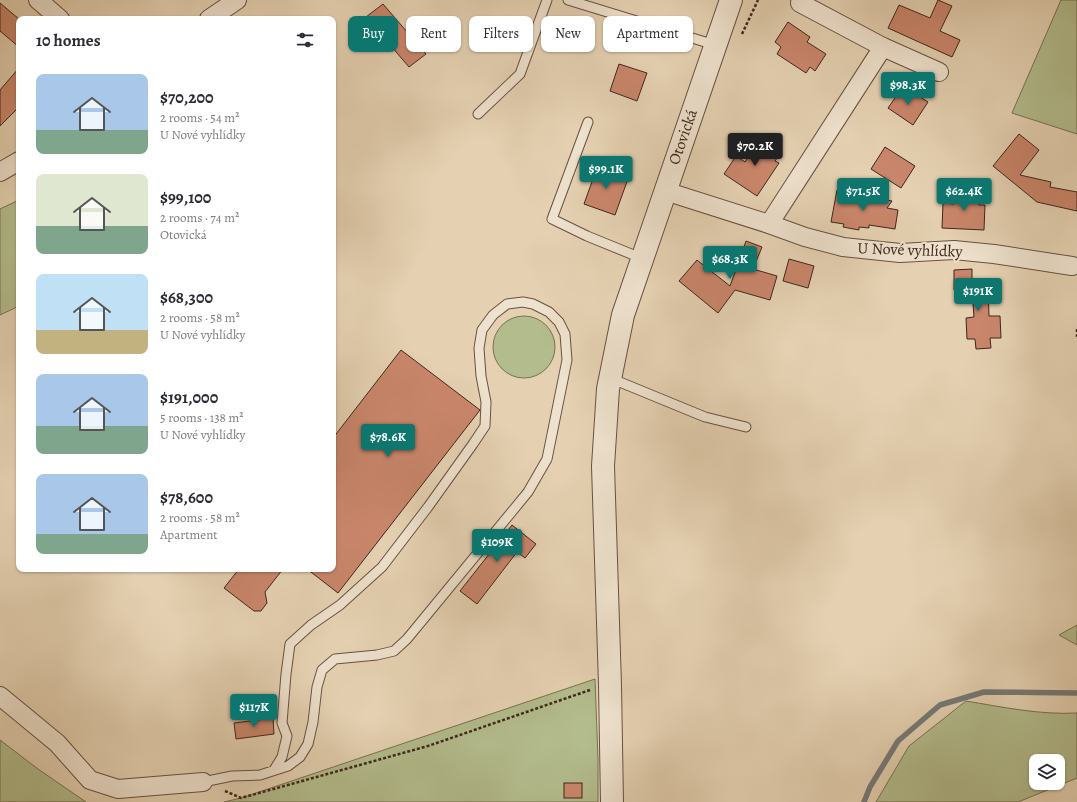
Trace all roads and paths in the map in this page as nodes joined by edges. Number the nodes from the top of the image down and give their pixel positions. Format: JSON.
{"nodes":[{"id":1,"x":38,"y":0,"type":"edge"},
{"id":2,"x":237,"y":0,"type":"edge"},
{"id":3,"x":547,"y":0,"type":"edge"},
{"id":4,"x":568,"y":0,"type":"edge"},
{"id":5,"x":731,"y":0,"type":"edge"},
{"id":6,"x":800,"y":4,"type":"dead end"},
{"id":7,"x":57,"y":16,"type":"edge"},
{"id":8,"x":213,"y":16,"type":"edge"},
{"id":9,"x":715,"y":45,"type":"junction"},
{"id":10,"x":883,"y":47,"type":"junction"},
{"id":11,"x":939,"y":72,"type":"dead end"},
{"id":12,"x":478,"y":114,"type":"dead end"},
{"id":13,"x":588,"y":122,"type":"dead end"},
{"id":14,"x":16,"y":163,"type":"edge"},
{"id":15,"x":0,"y":172,"type":"edge"},
{"id":16,"x":664,"y":191,"type":"junction"},
{"id":17,"x":769,"y":224,"type":"junction"},
{"id":18,"x":639,"y":266,"type":"junction"},
{"id":19,"x":1072,"y":266,"type":"dead end"},
{"id":20,"x":1077,"y":329,"type":"edge"},
{"id":21,"x":1077,"y":339,"type":"edge"},
{"id":22,"x":610,"y":378,"type":"junction"},
{"id":23,"x":746,"y":427,"type":"dead end"},
{"id":24,"x":610,"y":685,"type":"junction"},
{"id":25,"x":0,"y":696,"type":"edge"},
{"id":26,"x":274,"y":770,"type":"junction"},
{"id":27,"x":203,"y":782,"type":"junction"},
{"id":28,"x":612,"y":802,"type":"edge"}],
"edges":[{"from":1,"to":7,"type":"street"},
{"from":2,"to":8,"type":"street"},
{"from":3,"to":12,"type":"lane"},
{"from":4,"to":9,"type":"lane"},
{"from":5,"to":9,"type":"street","name":"Otovická"},
{"from":6,"to":10,"type":"street"},
{"from":9,"to":16,"type":"street","name":"Otovická"},
{"from":10,"to":11,"type":"street"},
{"from":10,"to":17,"type":"street"},
{"from":13,"to":18,"type":"lane"},
{"from":14,"to":15,"type":"street"},
{"from":16,"to":17,"type":"street","name":"U Nové vyhlídky"},
{"from":16,"to":18,"type":"street","name":"Otovická"},
{"from":17,"to":19,"type":"street","name":"U Nové vyhlídky"},
{"from":18,"to":22,"type":"street","name":"Otovická"},
{"from":20,"to":21,"type":"path"},
{"from":22,"to":23,"type":"lane"},
{"from":22,"to":24,"type":"street","name":"Otovická"},
{"from":24,"to":27,"type":"path"},
{"from":24,"to":28,"type":"street","name":"Otovická"},
{"from":25,"to":27,"type":"street"},
{"from":26,"to":26,"type":"lane"},
{"from":26,"to":27,"type":"lane"}]}
